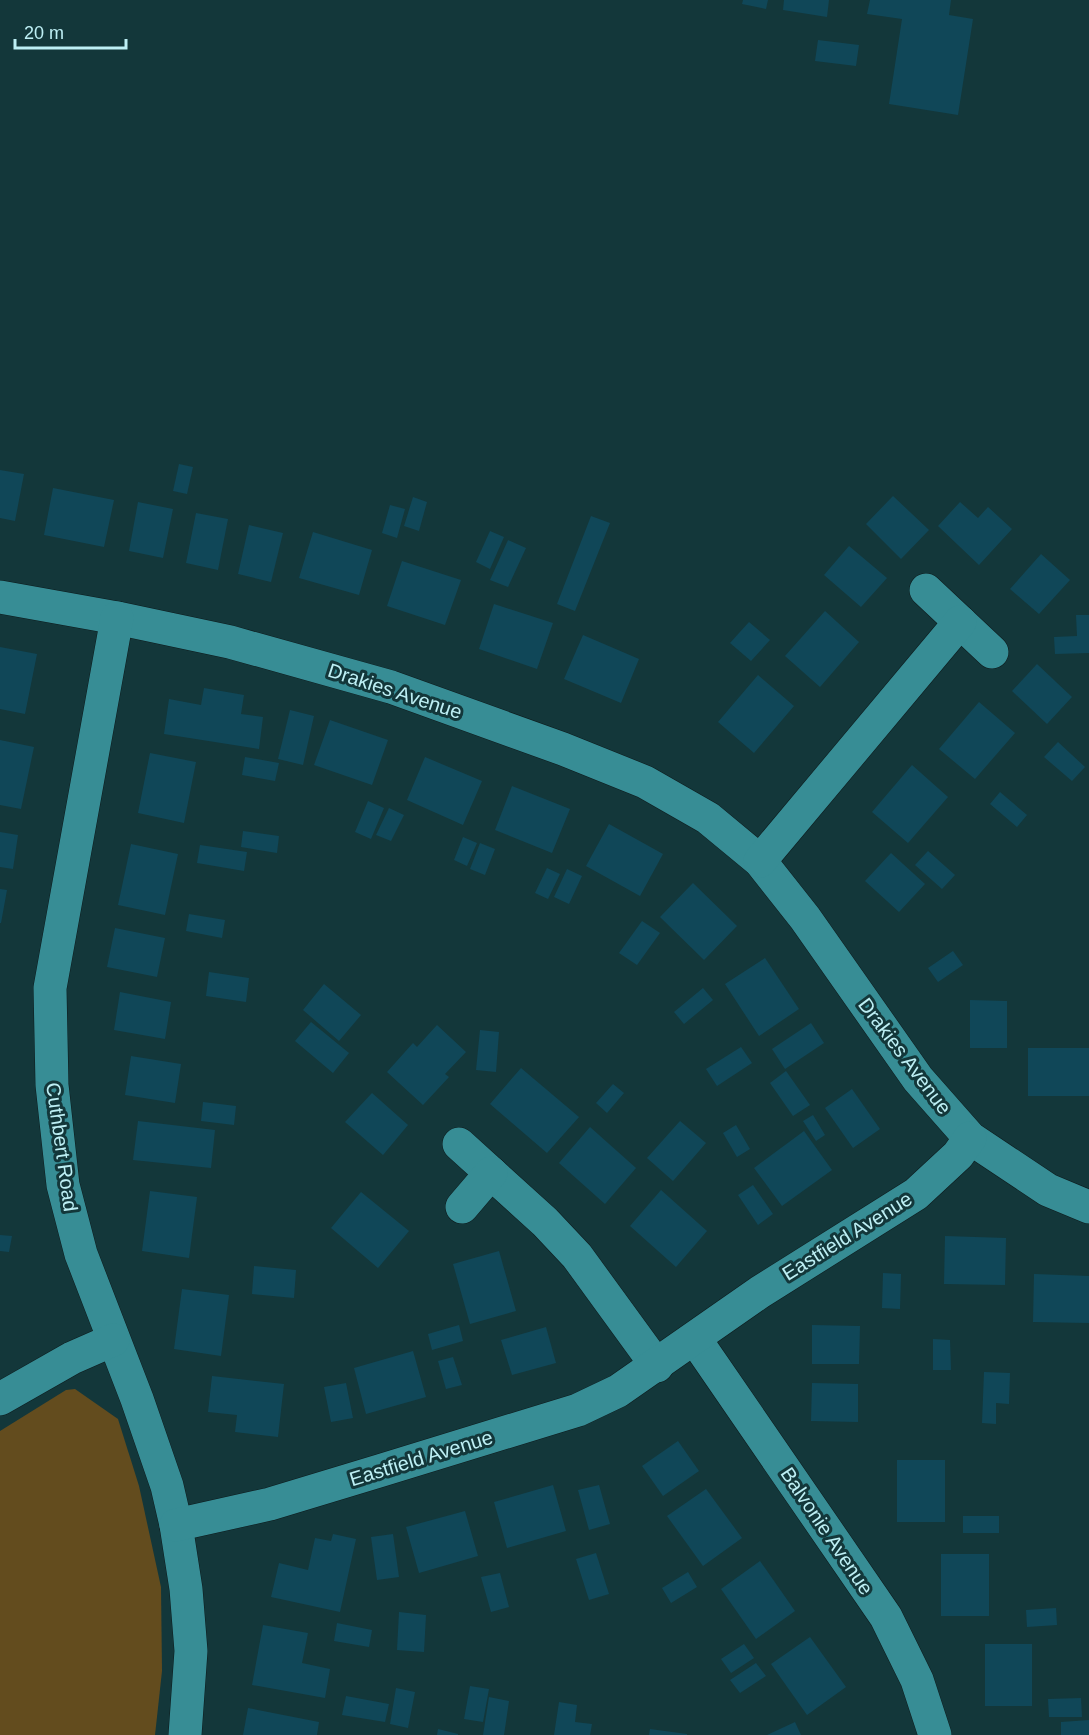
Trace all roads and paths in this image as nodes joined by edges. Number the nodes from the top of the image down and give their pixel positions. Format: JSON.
{"nodes":[{"id":1,"x":926,"y":590,"type":"dead end"},
{"id":2,"x":0,"y":597,"type":"edge"},
{"id":3,"x":117,"y":618,"type":"junction"},
{"id":4,"x":960,"y":622,"type":"junction"},
{"id":5,"x":992,"y":652,"type":"dead end"},
{"id":6,"x":760,"y":861,"type":"junction"},
{"id":7,"x":970,"y":1138,"type":"junction"},
{"id":8,"x":459,"y":1144,"type":"dead end"},
{"id":9,"x":491,"y":1173,"type":"junction"},
{"id":10,"x":462,"y":1207,"type":"dead end"},
{"id":11,"x":1089,"y":1207,"type":"edge"},
{"id":12,"x":694,"y":1339,"type":"junction"},
{"id":13,"x":113,"y":1340,"type":"junction"},
{"id":14,"x":657,"y":1366,"type":"junction"},
{"id":15,"x":0,"y":1399,"type":"edge"},
{"id":16,"x":176,"y":1525,"type":"junction"},
{"id":17,"x":185,"y":1735,"type":"edge"},
{"id":18,"x":935,"y":1735,"type":"edge"}],
"edges":[{"from":1,"to":4,"type":"street"},
{"from":2,"to":3,"type":"street","name":"Drakies Avenue"},
{"from":3,"to":6,"type":"street","name":"Drakies Avenue"},
{"from":3,"to":13,"type":"street","name":"Cuthbert Road"},
{"from":4,"to":5,"type":"street"},
{"from":4,"to":6,"type":"street"},
{"from":6,"to":7,"type":"street","name":"Drakies Avenue"},
{"from":7,"to":11,"type":"street","name":"Drakies Avenue"},
{"from":7,"to":12,"type":"street","name":"Eastfield Avenue"},
{"from":8,"to":9,"type":"street"},
{"from":9,"to":10,"type":"street"},
{"from":9,"to":14,"type":"street"},
{"from":12,"to":14,"type":"street","name":"Eastfield Avenue"},
{"from":12,"to":18,"type":"street","name":"Balvonie Avenue"},
{"from":13,"to":15,"type":"street"},
{"from":13,"to":16,"type":"street","name":"Cuthbert Road"},
{"from":14,"to":16,"type":"street","name":"Eastfield Avenue"},
{"from":16,"to":17,"type":"street","name":"Cuthbert Road"}]}
